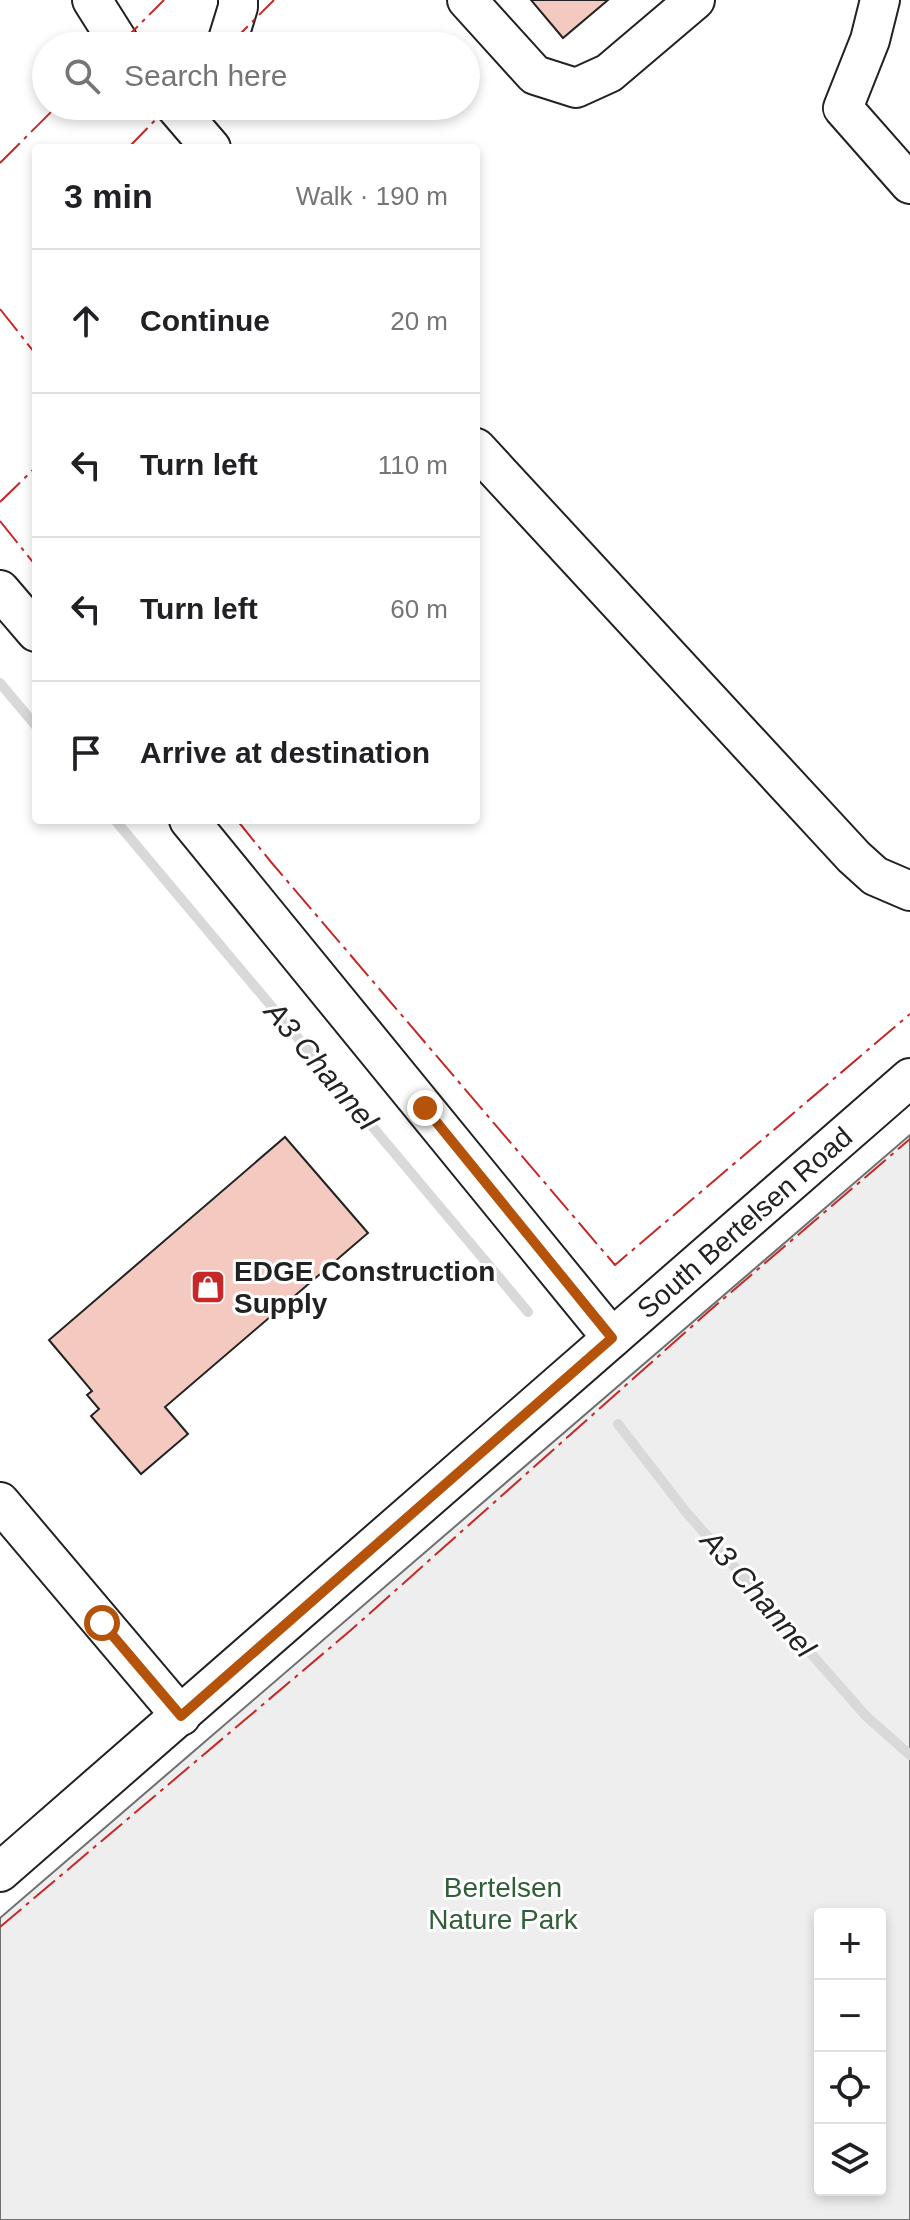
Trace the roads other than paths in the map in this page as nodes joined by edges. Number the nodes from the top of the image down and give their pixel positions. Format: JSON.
{"nodes":[{"id":1,"x":92,"y":0,"type":"edge"},
{"id":2,"x":238,"y":0,"type":"edge"},
{"id":3,"x":467,"y":0,"type":"edge"},
{"id":4,"x":695,"y":0,"type":"edge"},
{"id":5,"x":880,"y":0,"type":"edge"},
{"id":6,"x":112,"y":32,"type":"edge"},
{"id":7,"x":230,"y":32,"type":"edge"},
{"id":8,"x":187,"y":120,"type":"edge"},
{"id":9,"x":212,"y":120,"type":"edge"},
{"id":10,"x":207,"y":144,"type":"edge"},
{"id":11,"x":209,"y":144,"type":"edge"},
{"id":12,"x":910,"y":184,"type":"edge"},
{"id":13,"x":480,"y":452,"type":"edge"},
{"id":14,"x":0,"y":590,"type":"edge"},
{"id":15,"x":32,"y":627,"type":"edge"},
{"id":16,"x":192,"y":824,"type":"edge"},
{"id":17,"x":910,"y":891,"type":"edge"},
{"id":18,"x":910,"y":1078,"type":"edge"},
{"id":19,"x":612,"y":1338,"type":"junction"},
{"id":20,"x":0,"y":1502,"type":"edge"},
{"id":21,"x":181,"y":1716,"type":"junction"},
{"id":22,"x":0,"y":1872,"type":"edge"}],
"edges":[{"from":1,"to":6,"type":"street"},
{"from":2,"to":7,"type":"street"},
{"from":3,"to":4,"type":"street"},
{"from":5,"to":12,"type":"street"},
{"from":8,"to":10,"type":"street"},
{"from":9,"to":11,"type":"street"},
{"from":13,"to":17,"type":"street"},
{"from":14,"to":15,"type":"street"},
{"from":16,"to":19,"type":"street"},
{"from":18,"to":19,"type":"street","name":"South Bertelsen Road"},
{"from":19,"to":21,"type":"street","name":"South Bertelsen Road"},
{"from":20,"to":21,"type":"street"},
{"from":21,"to":22,"type":"street","name":"South Bertelsen Road"}]}
